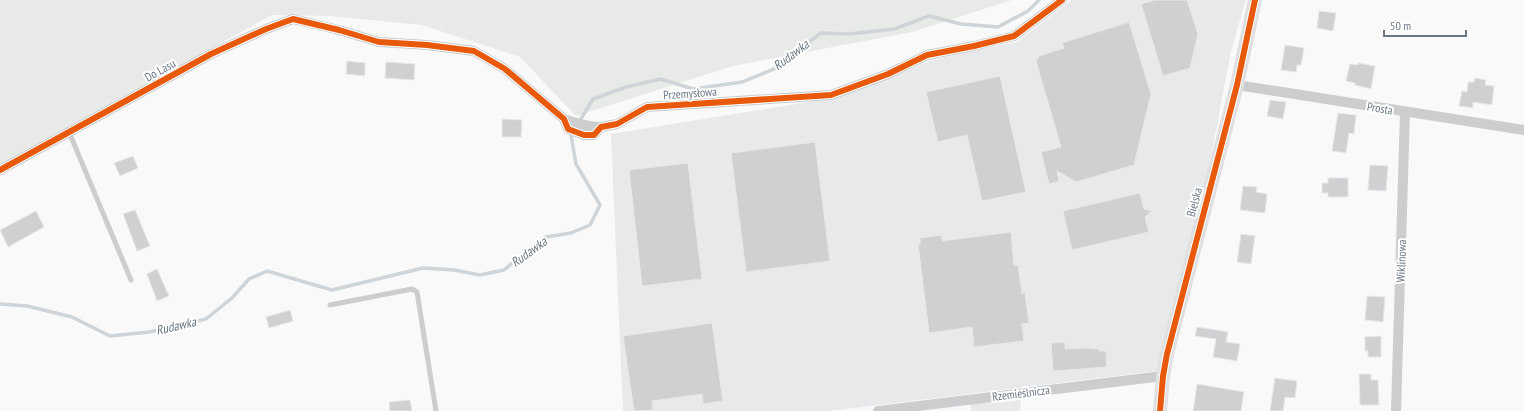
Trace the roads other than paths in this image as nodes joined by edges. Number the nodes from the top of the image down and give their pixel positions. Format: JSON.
{"nodes":[{"id":1,"x":1062,"y":0,"type":"edge"},
{"id":2,"x":1256,"y":0,"type":"edge"},
{"id":3,"x":339,"y":30,"type":"joint"},
{"id":4,"x":1237,"y":85,"type":"junction"},
{"id":5,"x":1405,"y":112,"type":"junction"},
{"id":6,"x":564,"y":119,"type":"junction"},
{"id":7,"x":601,"y":127,"type":"junction"},
{"id":8,"x":1524,"y":130,"type":"edge"},
{"id":9,"x":69,"y":132,"type":"junction"},
{"id":10,"x":0,"y":170,"type":"edge"},
{"id":11,"x":132,"y":280,"type":"dead end"},
{"id":12,"x":330,"y":305,"type":"dead end"},
{"id":13,"x":1163,"y":376,"type":"junction"},
{"id":14,"x":436,"y":411,"type":"edge"},
{"id":15,"x":878,"y":411,"type":"edge"},
{"id":16,"x":1160,"y":411,"type":"edge"},
{"id":17,"x":1396,"y":411,"type":"edge"}],
"edges":[{"from":1,"to":7,"type":"street","name":"Przemysłowa"},
{"from":2,"to":4,"type":"street","name":"Bielska"},
{"from":3,"to":6,"type":"street","name":"Przemysłowa"},
{"from":3,"to":9,"type":"street","name":"Do Lasu"},
{"from":4,"to":5,"type":"street","name":"Prosta"},
{"from":4,"to":13,"type":"street","name":"Bielska"},
{"from":5,"to":8,"type":"street","name":"Prosta"},
{"from":5,"to":17,"type":"street","name":"Wiklinowa"},
{"from":6,"to":7,"type":"street","name":"Przemysłowa"},
{"from":6,"to":7,"type":"street","name":"Przemysłowa"},
{"from":9,"to":10,"type":"street","name":"Do Lasu"},
{"from":9,"to":11,"type":"lane"},
{"from":12,"to":14,"type":"lane"},
{"from":13,"to":15,"type":"street","name":"Rzemieślnicza"},
{"from":13,"to":16,"type":"street","name":"Bielska"}]}
